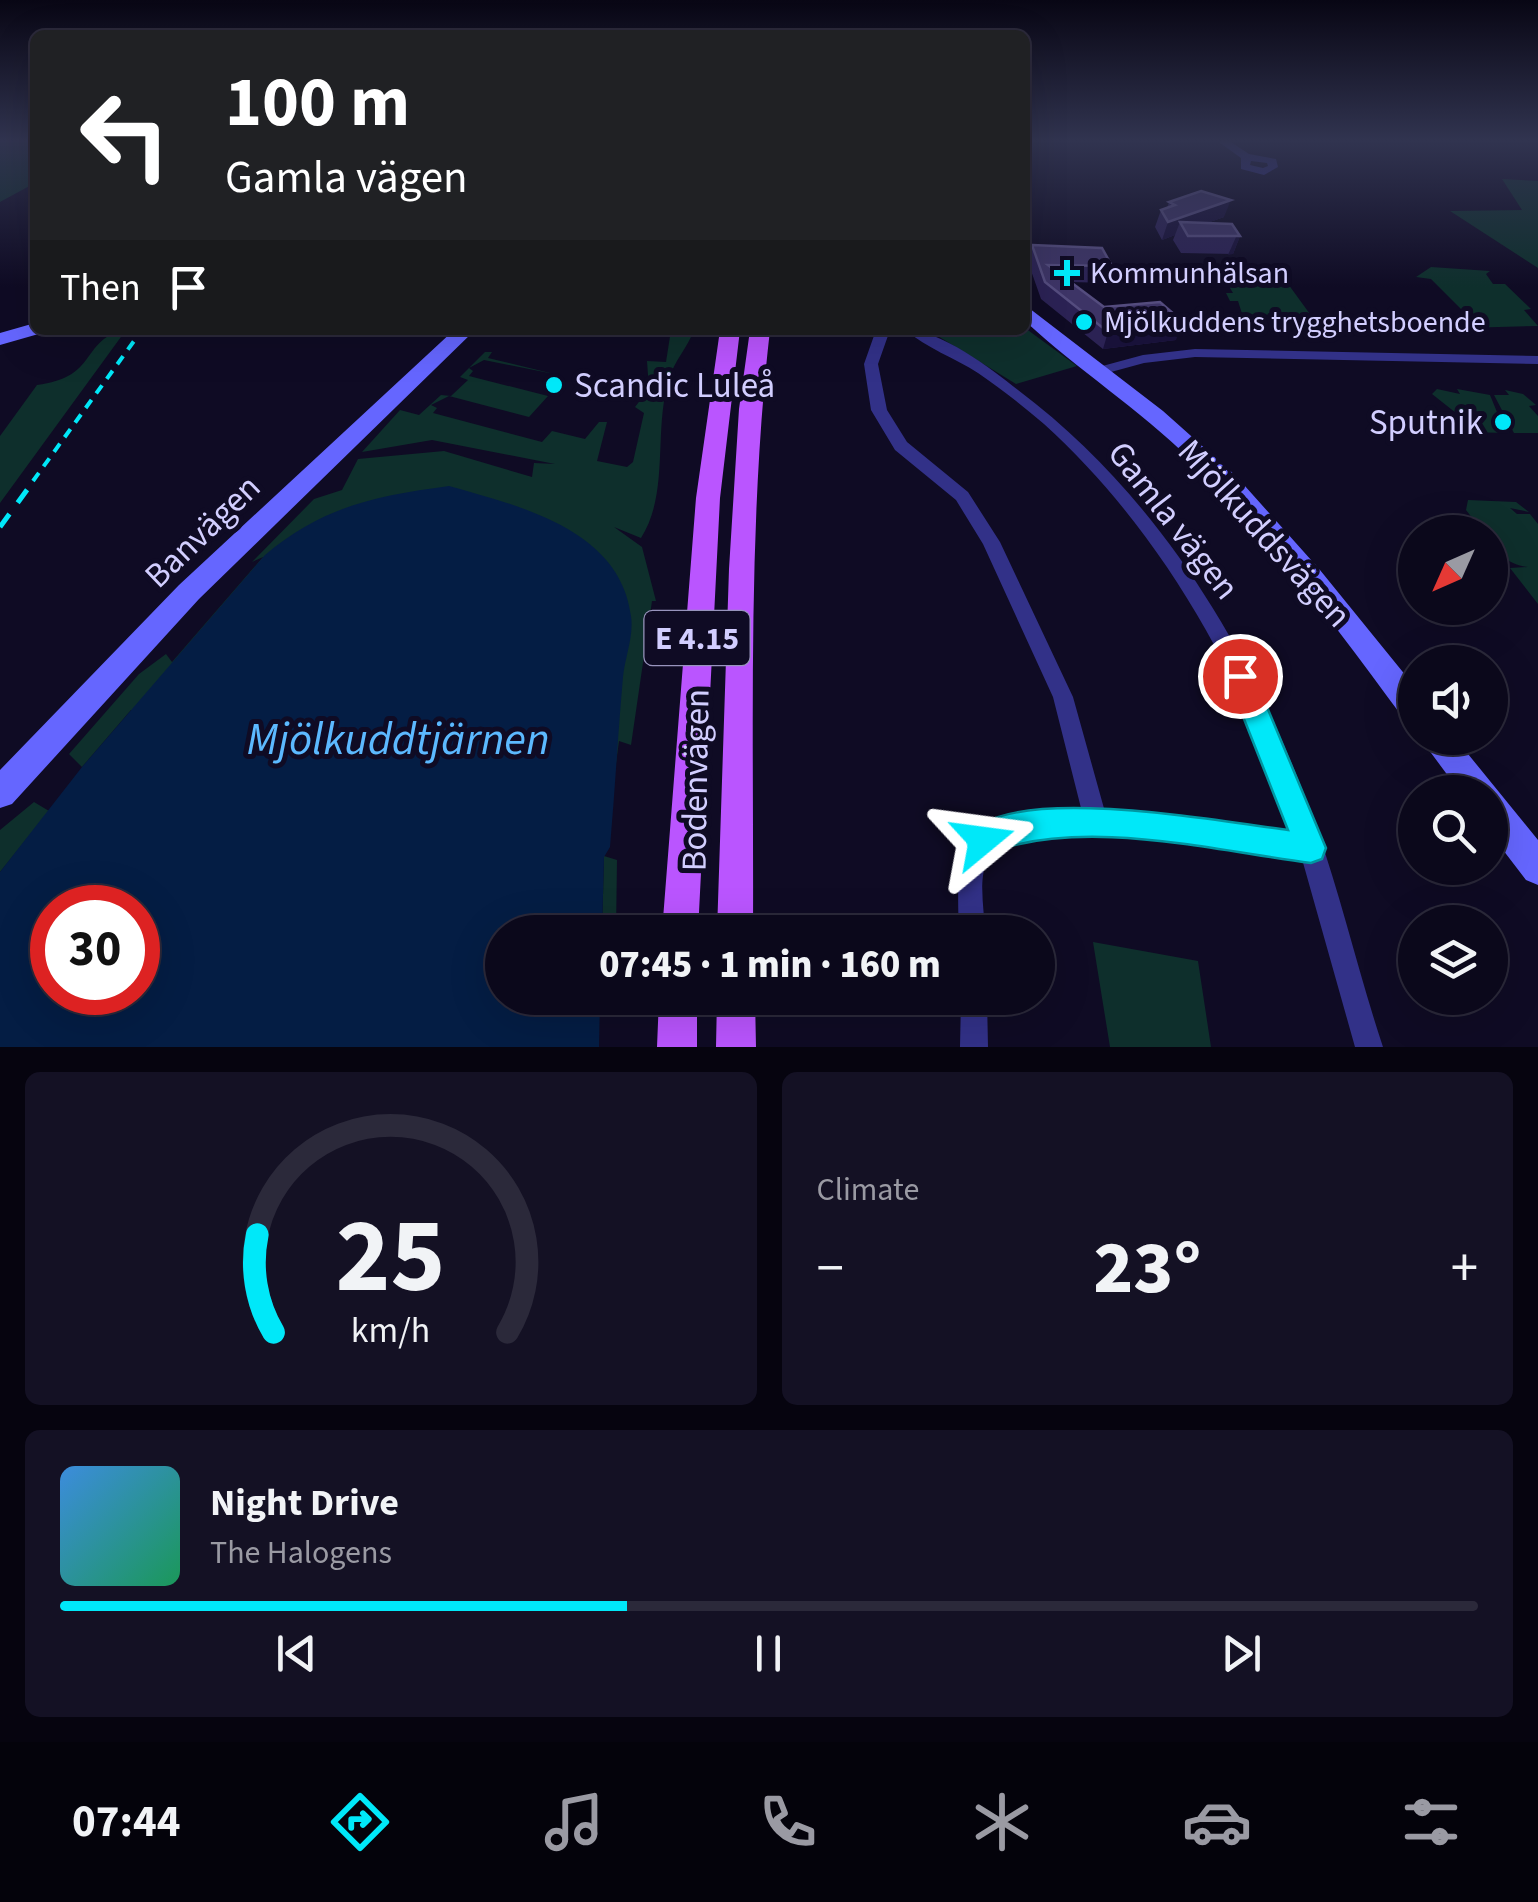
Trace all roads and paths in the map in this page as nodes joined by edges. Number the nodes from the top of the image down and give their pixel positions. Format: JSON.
{"nodes":[{"id":1,"x":1030,"y":317,"type":"edge"},
{"id":2,"x":30,"y":319,"type":"edge"},
{"id":3,"x":0,"y":327,"type":"edge"},
{"id":4,"x":30,"y":330,"type":"edge"},
{"id":5,"x":460,"y":335,"type":"edge"},
{"id":6,"x":729,"y":335,"type":"edge"},
{"id":7,"x":759,"y":335,"type":"edge"},
{"id":8,"x":881,"y":335,"type":"edge"},
{"id":9,"x":923,"y":335,"type":"edge"},
{"id":10,"x":0,"y":338,"type":"edge"},
{"id":11,"x":1538,"y":360,"type":"edge"},
{"id":12,"x":1100,"y":370,"type":"junction"},
{"id":13,"x":1398,"y":689,"type":"edge"},
{"id":14,"x":1450,"y":755,"type":"edge"},
{"id":15,"x":1465,"y":775,"type":"edge"},
{"id":16,"x":0,"y":794,"type":"edge"},
{"id":17,"x":1096,"y":822,"type":"junction"},
{"id":18,"x":1508,"y":829,"type":"edge"},
{"id":19,"x":1311,"y":848,"type":"junction"},
{"id":20,"x":1538,"y":868,"type":"edge"},
{"id":21,"x":681,"y":915,"type":"edge"},
{"id":22,"x":735,"y":915,"type":"edge"},
{"id":23,"x":972,"y":915,"type":"edge"},
{"id":24,"x":678,"y":1015,"type":"edge"},
{"id":25,"x":736,"y":1015,"type":"edge"},
{"id":26,"x":974,"y":1015,"type":"edge"},
{"id":27,"x":677,"y":1047,"type":"edge"},
{"id":28,"x":736,"y":1047,"type":"edge"},
{"id":29,"x":974,"y":1047,"type":"edge"},
{"id":30,"x":1369,"y":1047,"type":"edge"}],
"edges":[{"from":1,"to":12,"type":"street","name":"Mjölkuddsvägen"},
{"from":2,"to":3,"type":"street"},
{"from":4,"to":10,"type":"street"},
{"from":5,"to":16,"type":"street","name":"Banvägen"},
{"from":6,"to":21,"type":"main road","name":"Bodenvägen","number":"E 4.15"},
{"from":7,"to":22,"type":"main road","name":"Bodenvägen","number":"E 4.15"},
{"from":8,"to":17,"type":"street"},
{"from":9,"to":19,"type":"street","name":"Gamla vägen"},
{"from":11,"to":12,"type":"street"},
{"from":12,"to":13,"type":"street","name":"Mjölkuddsvägen"},
{"from":14,"to":15,"type":"street"},
{"from":17,"to":19,"type":"street"},
{"from":17,"to":23,"type":"street"},
{"from":18,"to":20,"type":"street"},
{"from":19,"to":30,"type":"street","name":"Gamla vägen"},
{"from":24,"to":27,"type":"main road"},
{"from":25,"to":28,"type":"main road"},
{"from":26,"to":29,"type":"street"}]}
